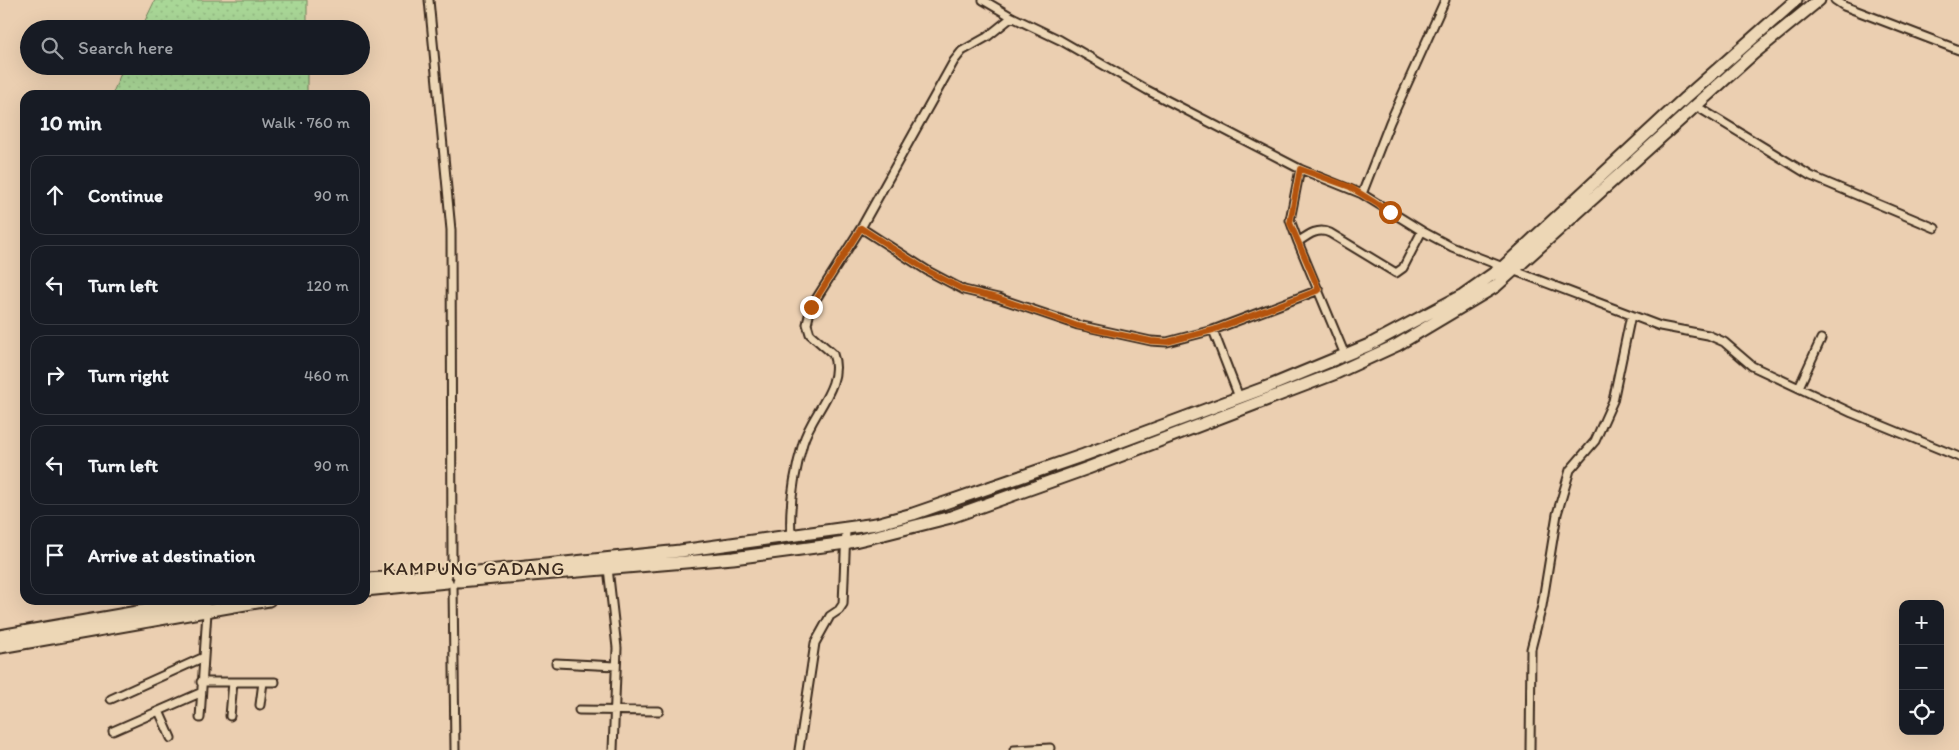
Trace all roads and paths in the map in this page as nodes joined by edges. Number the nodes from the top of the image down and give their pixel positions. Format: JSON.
{"nodes":[{"id":1,"x":429,"y":0,"type":"edge"},
{"id":2,"x":983,"y":0,"type":"edge"},
{"id":3,"x":1445,"y":0,"type":"edge"},
{"id":4,"x":1796,"y":0,"type":"edge"},
{"id":5,"x":1819,"y":0,"type":"edge"},
{"id":6,"x":1835,"y":0,"type":"edge"},
{"id":7,"x":1012,"y":17,"type":"junction"},
{"id":8,"x":1959,"y":50,"type":"edge"},
{"id":9,"x":1696,"y":106,"type":"junction"},
{"id":10,"x":1646,"y":144,"type":"junction"},
{"id":11,"x":1300,"y":169,"type":"junction"},
{"id":12,"x":1362,"y":194,"type":"junction"},
{"id":13,"x":861,"y":228,"type":"junction"},
{"id":14,"x":1935,"y":228,"type":"dead end"},
{"id":15,"x":1422,"y":231,"type":"junction"},
{"id":16,"x":1298,"y":242,"type":"junction"},
{"id":17,"x":1503,"y":267,"type":"junction"},
{"id":18,"x":1515,"y":271,"type":"junction"},
{"id":19,"x":1319,"y":290,"type":"junction"},
{"id":20,"x":1631,"y":315,"type":"junction"},
{"id":21,"x":1213,"y":330,"type":"junction"},
{"id":22,"x":1392,"y":334,"type":"junction"},
{"id":23,"x":1821,"y":339,"type":"dead end"},
{"id":24,"x":1397,"y":345,"type":"junction"},
{"id":25,"x":1345,"y":355,"type":"junction"},
{"id":26,"x":1799,"y":387,"type":"junction"},
{"id":27,"x":1239,"y":397,"type":"junction"},
{"id":28,"x":1084,"y":455,"type":"junction"},
{"id":29,"x":1959,"y":457,"type":"edge"},
{"id":30,"x":1088,"y":468,"type":"junction"},
{"id":31,"x":846,"y":530,"type":"junction"},
{"id":32,"x":791,"y":535,"type":"junction"},
{"id":33,"x":846,"y":543,"type":"junction"},
{"id":34,"x":608,"y":568,"type":"junction"},
{"id":35,"x":452,"y":578,"type":"junction"},
{"id":36,"x":370,"y":579,"type":"edge"},
{"id":37,"x":370,"y":589,"type":"edge"},
{"id":38,"x":177,"y":605,"type":"edge"},
{"id":39,"x":230,"y":605,"type":"edge"},
{"id":40,"x":207,"y":612,"type":"junction"},
{"id":41,"x":0,"y":636,"type":"edge"},
{"id":42,"x":0,"y":647,"type":"edge"},
{"id":43,"x":202,"y":658,"type":"junction"},
{"id":44,"x":556,"y":663,"type":"dead end"},
{"id":45,"x":616,"y":666,"type":"junction"},
{"id":46,"x":201,"y":682,"type":"junction"},
{"id":47,"x":233,"y":682,"type":"junction"},
{"id":48,"x":263,"y":682,"type":"junction"},
{"id":49,"x":275,"y":682,"type":"dead end"},
{"id":50,"x":200,"y":693,"type":"junction"},
{"id":51,"x":111,"y":699,"type":"dead end"},
{"id":52,"x":260,"y":705,"type":"dead end"},
{"id":53,"x":579,"y":710,"type":"dead end"},
{"id":54,"x":159,"y":711,"type":"junction"},
{"id":55,"x":614,"y":711,"type":"junction"},
{"id":56,"x":658,"y":711,"type":"dead end"},
{"id":57,"x":230,"y":716,"type":"dead end"},
{"id":58,"x":200,"y":718,"type":"dead end"},
{"id":59,"x":113,"y":732,"type":"dead end"},
{"id":60,"x":171,"y":738,"type":"dead end"},
{"id":61,"x":1050,"y":748,"type":"dead end"},
{"id":62,"x":455,"y":750,"type":"edge"},
{"id":63,"x":613,"y":750,"type":"edge"},
{"id":64,"x":799,"y":750,"type":"edge"},
{"id":65,"x":1014,"y":750,"type":"edge"},
{"id":66,"x":1530,"y":750,"type":"edge"}],
"edges":[{"from":1,"to":35,"type":"street"},
{"from":2,"to":7,"type":"street"},
{"from":3,"to":12,"type":"street"},
{"from":4,"to":10,"type":"highway"},
{"from":5,"to":9,"type":"highway"},
{"from":6,"to":8,"type":"street"},
{"from":7,"to":11,"type":"street"},
{"from":7,"to":13,"type":"street"},
{"from":9,"to":10,"type":"highway"},
{"from":9,"to":14,"type":"street"},
{"from":10,"to":17,"type":"highway"},
{"from":10,"to":18,"type":"highway"},
{"from":11,"to":12,"type":"street"},
{"from":11,"to":16,"type":"street"},
{"from":12,"to":15,"type":"street"},
{"from":13,"to":21,"type":"street"},
{"from":13,"to":32,"type":"street"},
{"from":15,"to":16,"type":"street"},
{"from":15,"to":17,"type":"street"},
{"from":16,"to":19,"type":"street"},
{"from":17,"to":22,"type":"highway"},
{"from":18,"to":20,"type":"street"},
{"from":18,"to":24,"type":"highway"},
{"from":19,"to":21,"type":"street"},
{"from":19,"to":25,"type":"street"},
{"from":20,"to":26,"type":"street"},
{"from":20,"to":66,"type":"street"},
{"from":21,"to":27,"type":"street"},
{"from":22,"to":24,"type":"highway"},
{"from":22,"to":25,"type":"highway"},
{"from":23,"to":26,"type":"street"},
{"from":24,"to":30,"type":"highway"},
{"from":25,"to":27,"type":"highway"},
{"from":26,"to":29,"type":"street"},
{"from":27,"to":28,"type":"highway"},
{"from":28,"to":30,"type":"highway"},
{"from":28,"to":31,"type":"highway"},
{"from":30,"to":33,"type":"highway"},
{"from":31,"to":32,"type":"highway"},
{"from":31,"to":33,"type":"street"},
{"from":32,"to":35,"type":"highway"},
{"from":33,"to":34,"type":"highway"},
{"from":33,"to":64,"type":"street"},
{"from":34,"to":35,"type":"highway"},
{"from":34,"to":45,"type":"street"},
{"from":35,"to":36,"type":"highway"},
{"from":35,"to":37,"type":"highway"},
{"from":35,"to":62,"type":"street"},
{"from":38,"to":41,"type":"highway"},
{"from":39,"to":40,"type":"highway"},
{"from":40,"to":42,"type":"highway"},
{"from":40,"to":43,"type":"street"},
{"from":43,"to":46,"type":"street"},
{"from":43,"to":51,"type":"street"},
{"from":44,"to":45,"type":"street"},
{"from":45,"to":55,"type":"street"},
{"from":46,"to":47,"type":"street"},
{"from":46,"to":50,"type":"street"},
{"from":47,"to":48,"type":"street"},
{"from":47,"to":57,"type":"street"},
{"from":48,"to":49,"type":"street"},
{"from":48,"to":52,"type":"street"},
{"from":50,"to":54,"type":"street"},
{"from":50,"to":58,"type":"street"},
{"from":53,"to":55,"type":"street"},
{"from":54,"to":59,"type":"street"},
{"from":54,"to":60,"type":"street"},
{"from":55,"to":56,"type":"street"},
{"from":55,"to":63,"type":"street"},
{"from":61,"to":65,"type":"street"}]}
